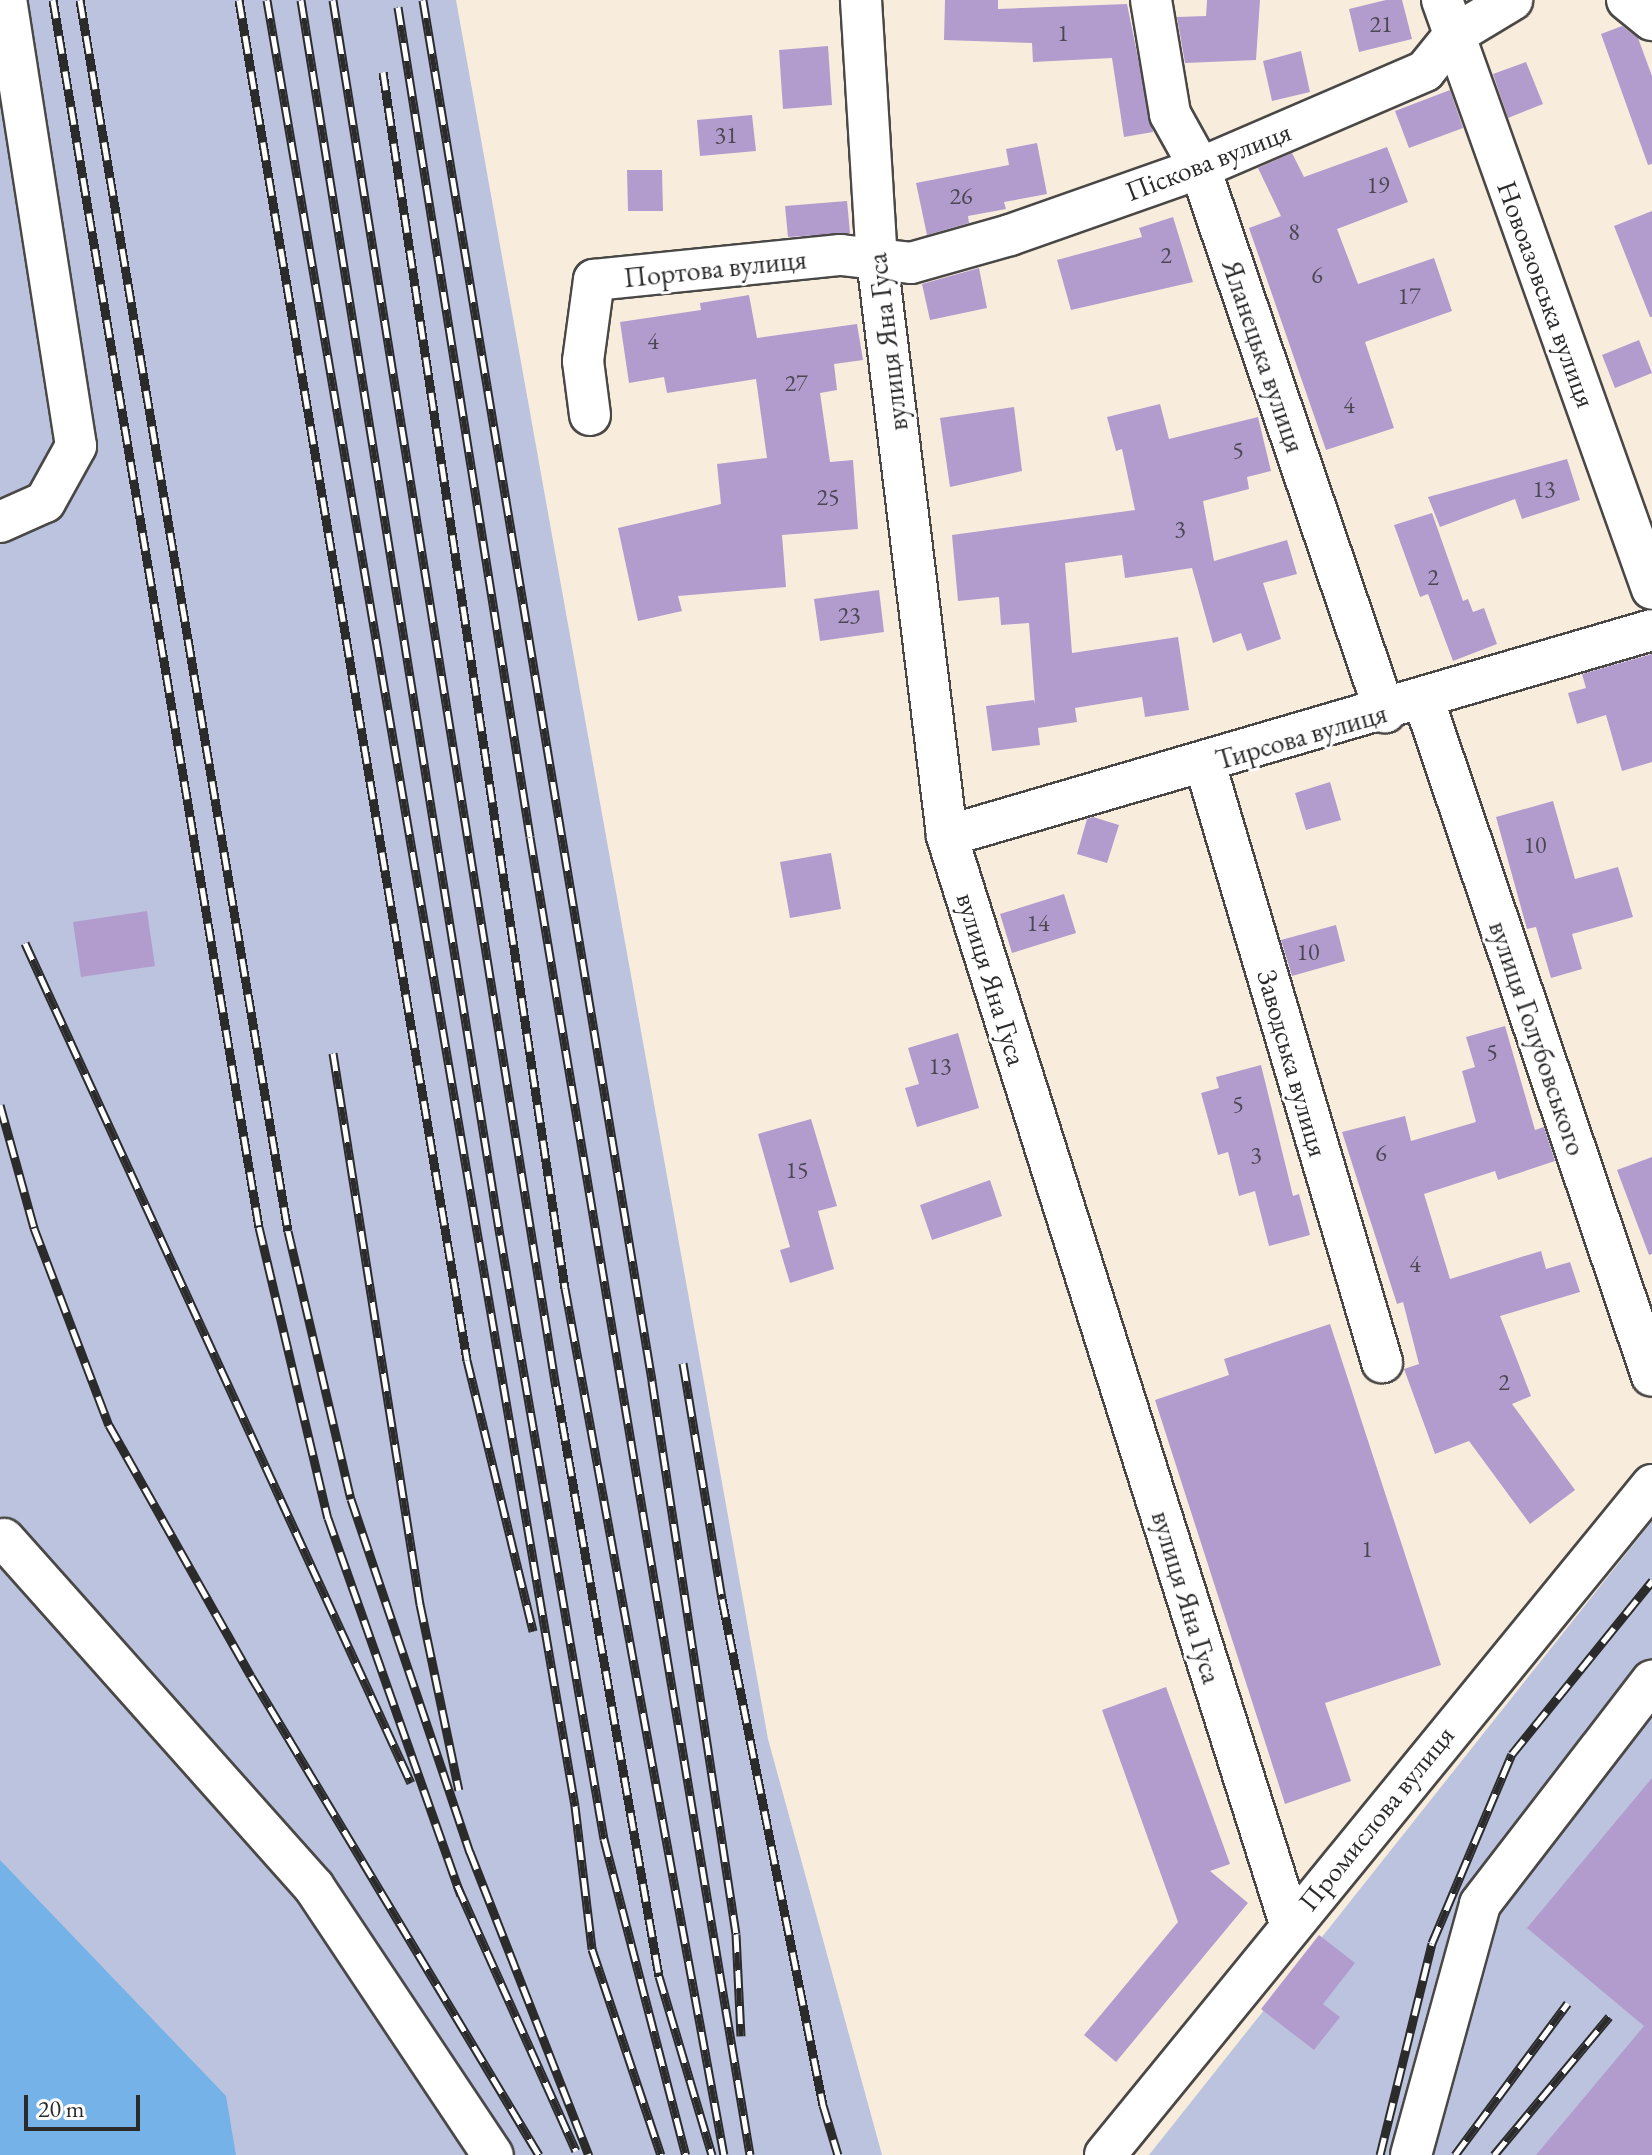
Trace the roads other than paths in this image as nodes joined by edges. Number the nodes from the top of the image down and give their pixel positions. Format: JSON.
{"nodes":[{"id":1,"x":6,"y":0,"type":"edge"},
{"id":2,"x":861,"y":0,"type":"edge"},
{"id":3,"x":1151,"y":0,"type":"edge"},
{"id":4,"x":1512,"y":0,"type":"edge"},
{"id":5,"x":1627,"y":0,"type":"edge"},
{"id":6,"x":1448,"y":18,"type":"edge"},
{"id":7,"x":1652,"y":20,"type":"edge"},
{"id":8,"x":1200,"y":168,"type":"junction"},
{"id":9,"x":877,"y":259,"type":"junction"},
{"id":10,"x":590,"y":415,"type":"dead end"},
{"id":11,"x":0,"y":522,"type":"edge"},
{"id":12,"x":1652,"y":589,"type":"edge"},
{"id":13,"x":1652,"y":630,"type":"edge"},
{"id":14,"x":1424,"y":701,"type":"junction"},
{"id":15,"x":1385,"y":712,"type":"junction"},
{"id":16,"x":1205,"y":764,"type":"junction"},
{"id":17,"x":947,"y":836,"type":"junction"},
{"id":18,"x":1382,"y":1362,"type":"dead end"},
{"id":19,"x":1652,"y":1376,"type":"edge"},
{"id":20,"x":1652,"y":1485,"type":"edge"},
{"id":21,"x":4,"y":1539,"type":"dead end"},
{"id":22,"x":1652,"y":1681,"type":"edge"},
{"id":23,"x":1290,"y":1924,"type":"junction"},
{"id":24,"x":493,"y":2155,"type":"edge"},
{"id":25,"x":1105,"y":2155,"type":"edge"},
{"id":26,"x":1411,"y":2155,"type":"edge"}],
"edges":[{"from":1,"to":11,"type":"street"},
{"from":2,"to":9,"type":"street","name":"вулиця Яна Гуса"},
{"from":3,"to":8,"type":"street","name":"Яланецька вулиця"},
{"from":4,"to":6,"type":"street","name":"Піскова вулиця"},
{"from":5,"to":7,"type":"street"},
{"from":6,"to":8,"type":"street","name":"Піскова вулиця"},
{"from":6,"to":12,"type":"street","name":"Новоазовська вулиця"},
{"from":8,"to":9,"type":"street","name":"Піскова вулиця"},
{"from":8,"to":15,"type":"street","name":"Яланецька вулиця"},
{"from":9,"to":10,"type":"street","name":"Портова вулиця"},
{"from":9,"to":17,"type":"street","name":"вулиця Яна Гуса"},
{"from":13,"to":14,"type":"street","name":"Тирсова вулиця"},
{"from":14,"to":15,"type":"street","name":"Тирсова вулиця"},
{"from":14,"to":19,"type":"street","name":"вулиця Голубовського"},
{"from":15,"to":16,"type":"street","name":"Тирсова вулиця"},
{"from":16,"to":17,"type":"street","name":"Тирсова вулиця"},
{"from":16,"to":18,"type":"street","name":"Заводська вулиця"},
{"from":17,"to":23,"type":"street","name":"вулиця Яна Гуса"},
{"from":20,"to":23,"type":"street","name":"Промислова вулиця"},
{"from":21,"to":24,"type":"street"},
{"from":22,"to":26,"type":"street"},
{"from":23,"to":25,"type":"street","name":"Промислова вулиця"}]}
